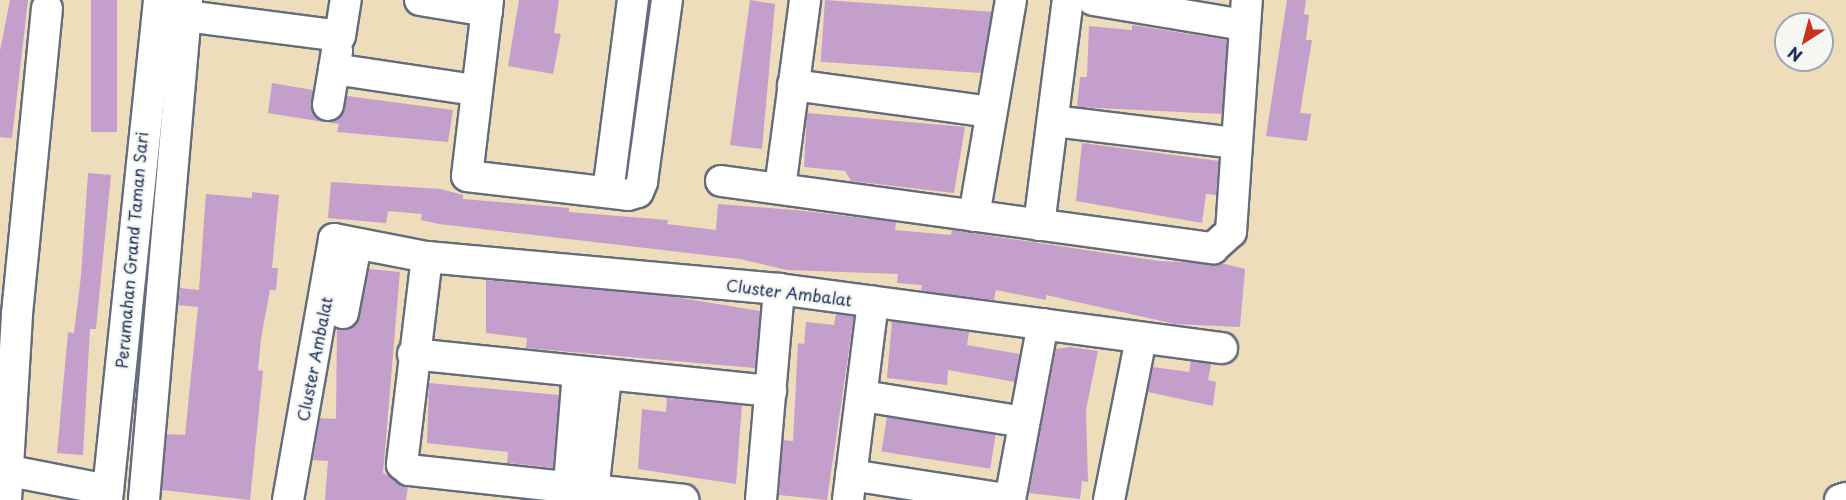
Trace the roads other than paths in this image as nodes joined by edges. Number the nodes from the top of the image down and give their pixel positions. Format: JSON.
{"nodes":[{"id":1,"x":159,"y":0,"type":"edge"},
{"id":2,"x":346,"y":0,"type":"edge"},
{"id":3,"x":420,"y":0,"type":"edge"},
{"id":4,"x":633,"y":0,"type":"edge"},
{"id":5,"x":666,"y":0,"type":"edge"},
{"id":6,"x":805,"y":0,"type":"edge"},
{"id":7,"x":1011,"y":0,"type":"edge"},
{"id":8,"x":1068,"y":0,"type":"edge"},
{"id":9,"x":1093,"y":0,"type":"edge"},
{"id":10,"x":487,"y":6,"type":"edge"},
{"id":11,"x":47,"y":8,"type":"dead end"},
{"id":12,"x":187,"y":8,"type":"edge"},
{"id":13,"x":1246,"y":12,"type":"edge"},
{"id":14,"x":339,"y":36,"type":"junction"},
{"id":15,"x":334,"y":69,"type":"junction"},
{"id":16,"x":793,"y":85,"type":"junction"},
{"id":17,"x":474,"y":90,"type":"junction"},
{"id":18,"x":328,"y":105,"type":"dead end"},
{"id":19,"x":992,"y":112,"type":"junction"},
{"id":20,"x":1053,"y":122,"type":"junction"},
{"id":21,"x":1234,"y":143,"type":"junction"},
{"id":22,"x":721,"y":181,"type":"dead end"},
{"id":23,"x":780,"y":188,"type":"junction"},
{"id":24,"x":608,"y":192,"type":"junction"},
{"id":25,"x":974,"y":216,"type":"junction"},
{"id":26,"x":1039,"y":225,"type":"junction"},
{"id":27,"x":345,"y":242,"type":"junction"},
{"id":28,"x":427,"y":257,"type":"junction"},
{"id":29,"x":779,"y":290,"type":"junction"},
{"id":30,"x":873,"y":302,"type":"junction"},
{"id":31,"x":8,"y":324,"type":"edge"},
{"id":32,"x":1043,"y":324,"type":"junction"},
{"id":33,"x":1141,"y":338,"type":"junction"},
{"id":34,"x":1222,"y":348,"type":"dead end"},
{"id":35,"x":413,"y":354,"type":"junction"},
{"id":36,"x":592,"y":374,"type":"junction"},
{"id":37,"x":771,"y":391,"type":"junction"},
{"id":38,"x":863,"y":396,"type":"junction"},
{"id":39,"x":1024,"y":422,"type":"junction"},
{"id":40,"x":6,"y":480,"type":"edge"},
{"id":41,"x":850,"y":488,"type":"edge"},
{"id":42,"x":585,"y":490,"type":"edge"},
{"id":43,"x":108,"y":495,"type":"edge"},
{"id":44,"x":1846,"y":498,"type":"edge"},
{"id":45,"x":144,"y":500,"type":"edge"},
{"id":46,"x":288,"y":500,"type":"edge"},
{"id":47,"x":308,"y":500,"type":"edge"},
{"id":48,"x":683,"y":500,"type":"edge"},
{"id":49,"x":761,"y":500,"type":"edge"},
{"id":50,"x":1010,"y":500,"type":"edge"},
{"id":51,"x":1109,"y":500,"type":"edge"},
{"id":52,"x":1840,"y":500,"type":"edge"}],
"edges":[{"from":1,"to":43,"type":"street","name":"Perumahan Grand Taman Sari"},
{"from":2,"to":14,"type":"street"},
{"from":3,"to":10,"type":"street"},
{"from":4,"to":24,"type":"street"},
{"from":5,"to":24,"type":"street"},
{"from":6,"to":16,"type":"street"},
{"from":7,"to":19,"type":"street"},
{"from":8,"to":20,"type":"street"},
{"from":9,"to":13,"type":"street"},
{"from":10,"to":17,"type":"street"},
{"from":11,"to":31,"type":"street"},
{"from":12,"to":14,"type":"street"},
{"from":12,"to":45,"type":"street"},
{"from":13,"to":21,"type":"street"},
{"from":14,"to":15,"type":"street"},
{"from":15,"to":17,"type":"street"},
{"from":15,"to":18,"type":"street"},
{"from":16,"to":19,"type":"street"},
{"from":16,"to":23,"type":"street"},
{"from":17,"to":24,"type":"street"},
{"from":19,"to":25,"type":"street"},
{"from":20,"to":21,"type":"street"},
{"from":20,"to":26,"type":"street"},
{"from":21,"to":26,"type":"street"},
{"from":22,"to":23,"type":"street"},
{"from":23,"to":25,"type":"street"},
{"from":25,"to":26,"type":"street"},
{"from":27,"to":28,"type":"street","name":"Cluster Ambalat"},
{"from":27,"to":46,"type":"street","name":"Cluster Ambalat"},
{"from":27,"to":47,"type":"street","name":"Cluster Ambalat"},
{"from":28,"to":29,"type":"street","name":"Cluster Ambalat"},
{"from":28,"to":35,"type":"street"},
{"from":29,"to":30,"type":"street","name":"Cluster Ambalat"},
{"from":29,"to":37,"type":"street"},
{"from":30,"to":32,"type":"street","name":"Cluster Ambalat"},
{"from":30,"to":38,"type":"street"},
{"from":31,"to":40,"type":"street"},
{"from":32,"to":33,"type":"street","name":"Cluster Ambalat"},
{"from":32,"to":39,"type":"street"},
{"from":33,"to":34,"type":"street","name":"Cluster Ambalat"},
{"from":33,"to":51,"type":"street"},
{"from":35,"to":36,"type":"street"},
{"from":35,"to":42,"type":"street"},
{"from":36,"to":37,"type":"street"},
{"from":36,"to":42,"type":"street"},
{"from":37,"to":49,"type":"street"},
{"from":38,"to":39,"type":"street"},
{"from":38,"to":41,"type":"street"},
{"from":39,"to":50,"type":"street"},
{"from":40,"to":43,"type":"street"},
{"from":41,"to":50,"type":"street"},
{"from":42,"to":48,"type":"street"},
{"from":44,"to":52,"type":"street"}]}
